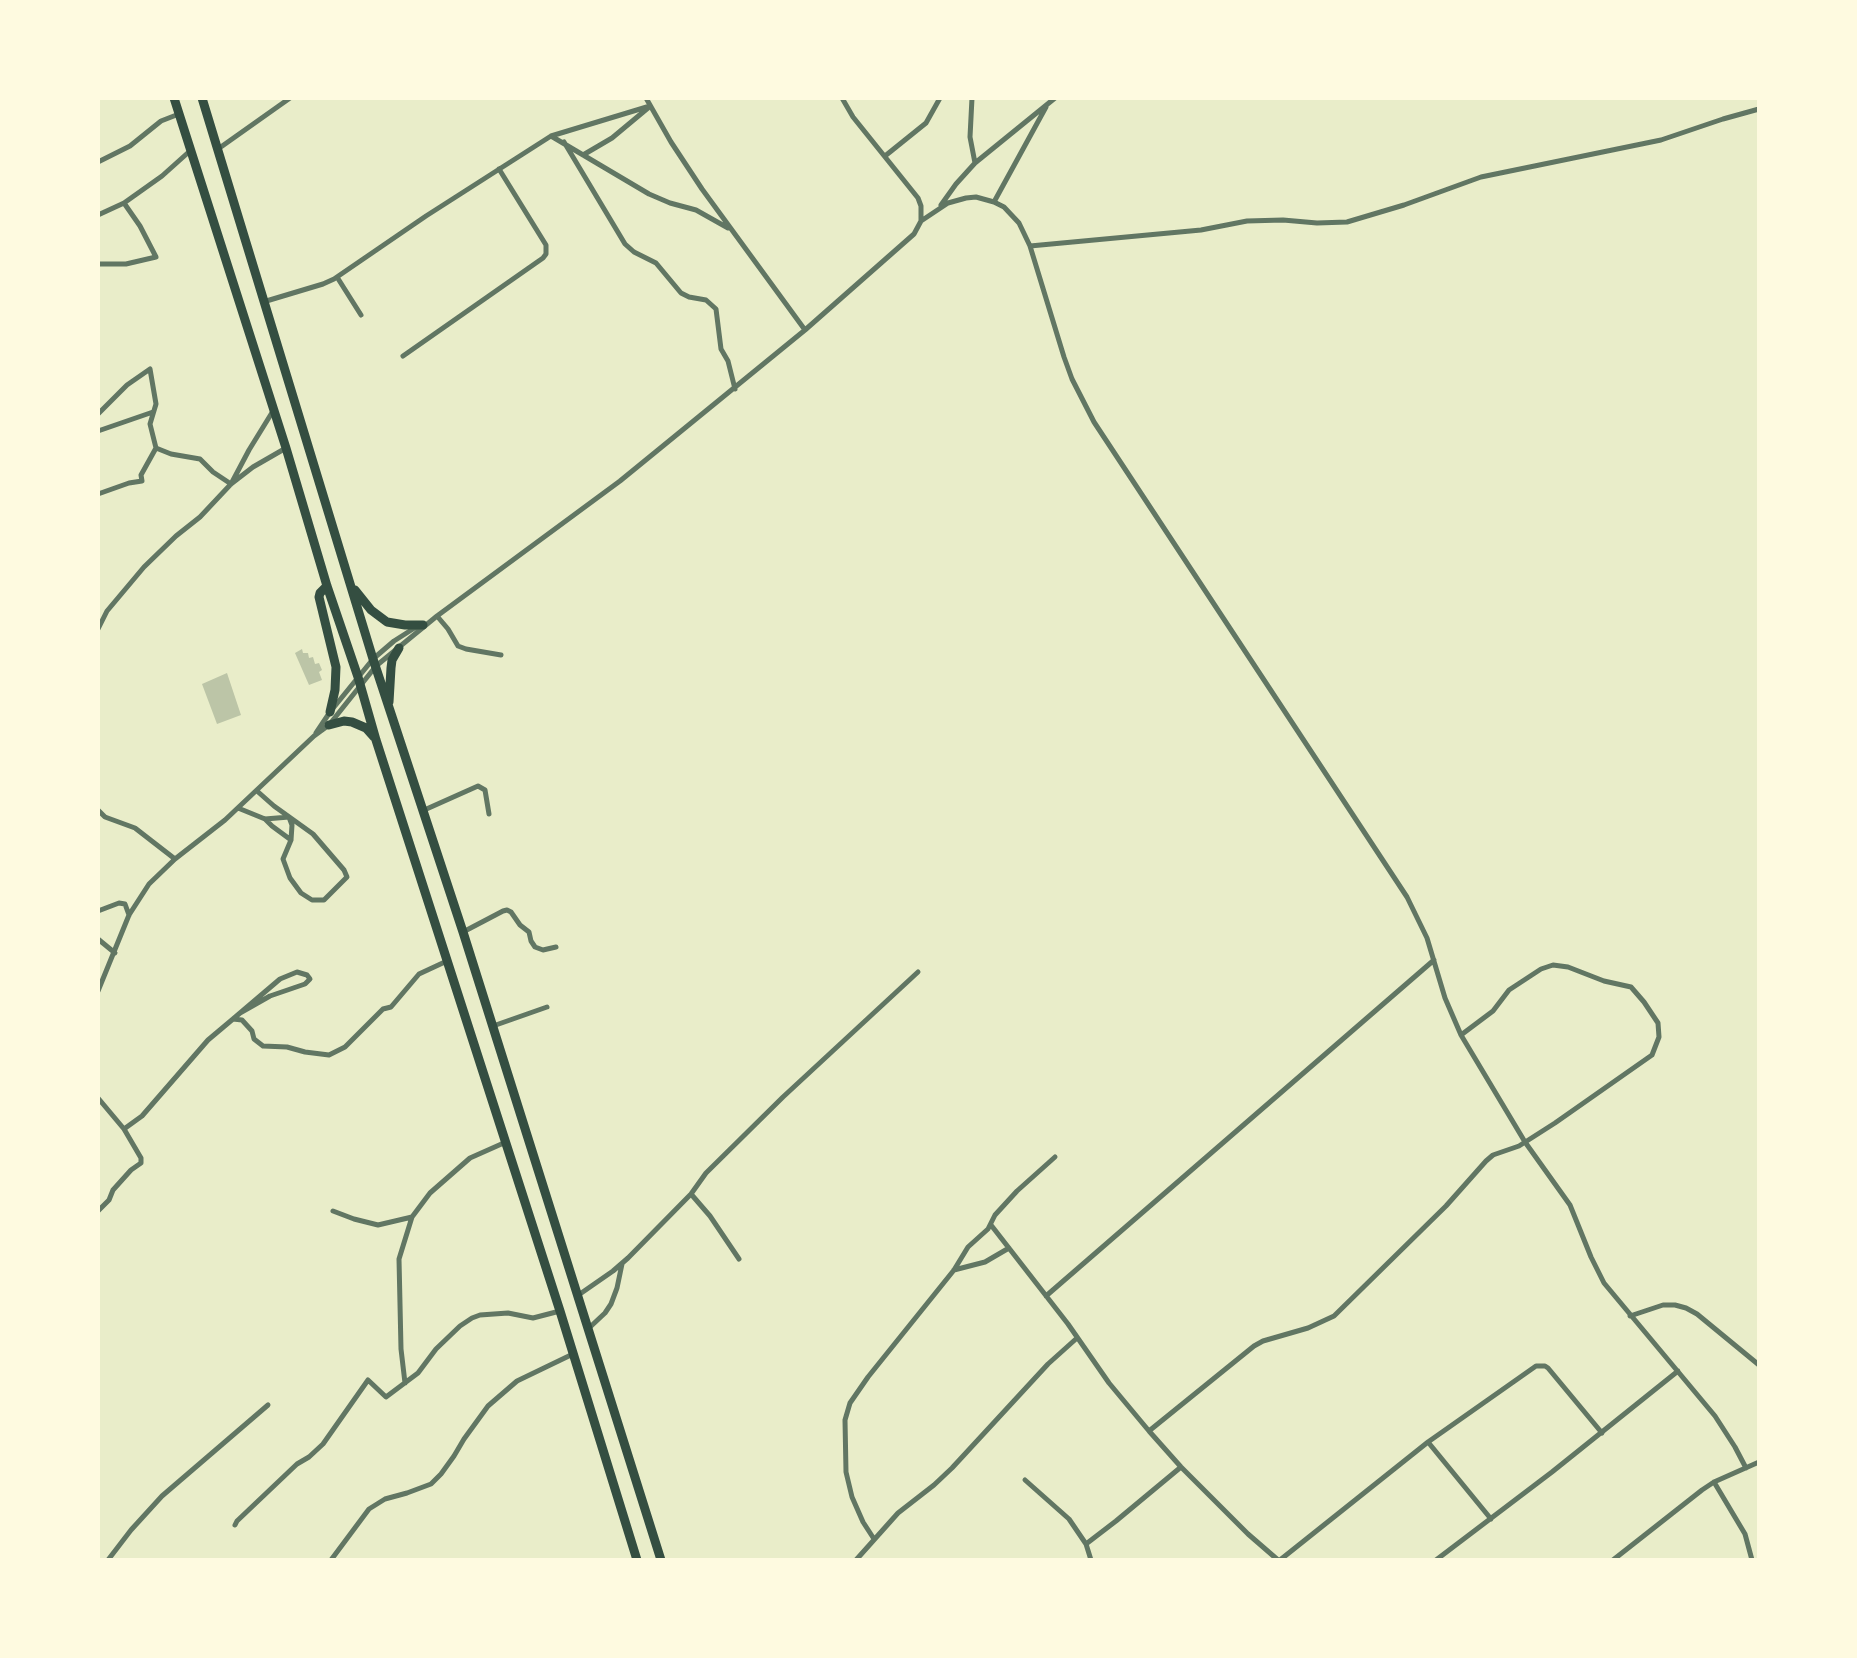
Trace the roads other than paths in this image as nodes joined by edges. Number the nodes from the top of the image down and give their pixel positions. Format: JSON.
{"nodes":[{"id":1,"x":174,"y":98,"type":"edge"},
{"id":2,"x":202,"y":98,"type":"edge"},
{"id":3,"x":290,"y":98,"type":"edge"},
{"id":4,"x":646,"y":98,"type":"edge"},
{"id":5,"x":842,"y":98,"type":"edge"},
{"id":6,"x":940,"y":98,"type":"edge"},
{"id":7,"x":972,"y":98,"type":"edge"},
{"id":8,"x":1055,"y":98,"type":"edge"},
{"id":9,"x":1047,"y":104,"type":"junction"},
{"id":10,"x":650,"y":106,"type":"junction"},
{"id":11,"x":1759,"y":110,"type":"edge"},
{"id":12,"x":179,"y":114,"type":"junction"},
{"id":13,"x":551,"y":136,"type":"junction"},
{"id":14,"x":564,"y":142,"type":"junction"},
{"id":15,"x":218,"y":149,"type":"junction"},
{"id":16,"x":191,"y":150,"type":"junction"},
{"id":17,"x":583,"y":155,"type":"junction"},
{"id":18,"x":885,"y":156,"type":"junction"},
{"id":19,"x":98,"y":162,"type":"edge"},
{"id":20,"x":975,"y":163,"type":"junction"},
{"id":21,"x":499,"y":169,"type":"junction"},
{"id":22,"x":995,"y":202,"type":"junction"},
{"id":23,"x":124,"y":203,"type":"junction"},
{"id":24,"x":940,"y":208,"type":"junction"},
{"id":25,"x":98,"y":215,"type":"edge"},
{"id":26,"x":921,"y":221,"type":"junction"},
{"id":27,"x":732,"y":231,"type":"junction"},
{"id":28,"x":1030,"y":246,"type":"junction"},
{"id":29,"x":98,"y":264,"type":"edge"},
{"id":30,"x":337,"y":276,"type":"junction"},
{"id":31,"x":263,"y":302,"type":"junction"},
{"id":32,"x":361,"y":315,"type":"dead end"},
{"id":33,"x":805,"y":330,"type":"junction"},
{"id":34,"x":403,"y":356,"type":"dead end"},
{"id":35,"x":735,"y":389,"type":"junction"},
{"id":36,"x":273,"y":409,"type":"junction"},
{"id":37,"x":153,"y":412,"type":"junction"},
{"id":38,"x":98,"y":414,"type":"edge"},
{"id":39,"x":98,"y":431,"type":"edge"},
{"id":40,"x":156,"y":448,"type":"junction"},
{"id":41,"x":286,"y":448,"type":"junction"},
{"id":42,"x":231,"y":484,"type":"junction"},
{"id":43,"x":98,"y":494,"type":"edge"},
{"id":44,"x":348,"y":577,"type":"junction"},
{"id":45,"x":327,"y":586,"type":"junction"},
{"id":46,"x":430,"y":620,"type":"junction"},
{"id":47,"x":98,"y":629,"type":"edge"},
{"id":48,"x":399,"y":648,"type":"junction"},
{"id":49,"x":501,"y":655,"type":"dead end"},
{"id":50,"x":374,"y":662,"type":"junction"},
{"id":51,"x":359,"y":682,"type":"junction"},
{"id":52,"x":389,"y":707,"type":"junction"},
{"id":53,"x":330,"y":712,"type":"junction"},
{"id":54,"x":329,"y":724,"type":"junction"},
{"id":55,"x":314,"y":736,"type":"junction"},
{"id":56,"x":376,"y":740,"type":"junction"},
{"id":57,"x":257,"y":791,"type":"junction"},
{"id":58,"x":238,"y":808,"type":"junction"},
{"id":59,"x":98,"y":810,"type":"edge"},
{"id":60,"x":422,"y":811,"type":"junction"},
{"id":61,"x":489,"y":814,"type":"dead end"},
{"id":62,"x":289,"y":817,"type":"junction"},
{"id":63,"x":265,"y":819,"type":"junction"},
{"id":64,"x":291,"y":839,"type":"junction"},
{"id":65,"x":175,"y":859,"type":"junction"},
{"id":66,"x":99,"y":909,"type":"edge"},
{"id":67,"x":129,"y":915,"type":"junction"},
{"id":68,"x":463,"y":932,"type":"junction"},
{"id":69,"x":98,"y":939,"type":"edge"},
{"id":70,"x":556,"y":947,"type":"dead end"},
{"id":71,"x":115,"y":953,"type":"junction"},
{"id":72,"x":448,"y":960,"type":"junction"},
{"id":73,"x":1434,"y":960,"type":"junction"},
{"id":74,"x":918,"y":972,"type":"dead end"},
{"id":75,"x":98,"y":990,"type":"edge"},
{"id":76,"x":547,"y":1007,"type":"dead end"},
{"id":77,"x":240,"y":1013,"type":"junction"},
{"id":78,"x":233,"y":1019,"type":"junction"},
{"id":79,"x":492,"y":1026,"type":"junction"},
{"id":80,"x":1461,"y":1035,"type":"junction"},
{"id":81,"x":98,"y":1098,"type":"edge"},
{"id":82,"x":124,"y":1129,"type":"junction"},
{"id":83,"x":506,"y":1142,"type":"junction"},
{"id":84,"x":1525,"y":1142,"type":"junction"},
{"id":85,"x":1055,"y":1157,"type":"dead end"},
{"id":86,"x":691,"y":1194,"type":"junction"},
{"id":87,"x":98,"y":1211,"type":"edge"},
{"id":88,"x":333,"y":1211,"type":"dead end"},
{"id":89,"x":412,"y":1217,"type":"junction"},
{"id":90,"x":990,"y":1225,"type":"junction"},
{"id":91,"x":1009,"y":1248,"type":"junction"},
{"id":92,"x":739,"y":1259,"type":"dead end"},
{"id":93,"x":622,"y":1264,"type":"junction"},
{"id":94,"x":954,"y":1270,"type":"junction"},
{"id":95,"x":577,"y":1296,"type":"junction"},
{"id":96,"x":1046,"y":1296,"type":"junction"},
{"id":97,"x":560,"y":1311,"type":"junction"},
{"id":98,"x":1630,"y":1316,"type":"junction"},
{"id":99,"x":588,"y":1328,"type":"junction"},
{"id":100,"x":1077,"y":1338,"type":"junction"},
{"id":101,"x":573,"y":1354,"type":"junction"},
{"id":102,"x":1759,"y":1365,"type":"edge"},
{"id":103,"x":1678,"y":1371,"type":"junction"},
{"id":104,"x":405,"y":1383,"type":"junction"},
{"id":105,"x":268,"y":1405,"type":"dead end"},
{"id":106,"x":1149,"y":1431,"type":"junction"},
{"id":107,"x":1602,"y":1433,"type":"junction"},
{"id":108,"x":1428,"y":1442,"type":"junction"},
{"id":109,"x":1759,"y":1462,"type":"edge"},
{"id":110,"x":1181,"y":1467,"type":"junction"},
{"id":111,"x":1745,"y":1468,"type":"junction"},
{"id":112,"x":1025,"y":1480,"type":"dead end"},
{"id":113,"x":1714,"y":1482,"type":"junction"},
{"id":114,"x":1491,"y":1519,"type":"junction"},
{"id":115,"x":236,"y":1525,"type":"dead end"},
{"id":116,"x":874,"y":1539,"type":"junction"},
{"id":117,"x":1086,"y":1544,"type":"junction"},
{"id":118,"x":108,"y":1560,"type":"edge"},
{"id":119,"x":331,"y":1560,"type":"edge"},
{"id":120,"x":637,"y":1560,"type":"edge"},
{"id":121,"x":661,"y":1560,"type":"edge"},
{"id":122,"x":856,"y":1560,"type":"edge"},
{"id":123,"x":1091,"y":1560,"type":"edge"},
{"id":124,"x":1279,"y":1560,"type":"edge"},
{"id":125,"x":1436,"y":1560,"type":"edge"},
{"id":126,"x":1613,"y":1560,"type":"edge"},
{"id":127,"x":1752,"y":1560,"type":"edge"}],
"edges":[{"from":1,"to":12,"type":"highway"},
{"from":2,"to":15,"type":"highway"},
{"from":3,"to":15,"type":"street"},
{"from":4,"to":10,"type":"street"},
{"from":5,"to":18,"type":"street"},
{"from":6,"to":18,"type":"street"},
{"from":7,"to":20,"type":"street"},
{"from":8,"to":9,"type":"street"},
{"from":9,"to":20,"type":"street"},
{"from":9,"to":22,"type":"street"},
{"from":10,"to":13,"type":"street"},
{"from":10,"to":17,"type":"street"},
{"from":10,"to":27,"type":"street"},
{"from":11,"to":28,"type":"street"},
{"from":12,"to":16,"type":"highway"},
{"from":12,"to":19,"type":"street"},
{"from":13,"to":14,"type":"street"},
{"from":13,"to":21,"type":"street"},
{"from":14,"to":17,"type":"street"},
{"from":14,"to":35,"type":"street"},
{"from":15,"to":31,"type":"highway"},
{"from":16,"to":23,"type":"street"},
{"from":16,"to":36,"type":"highway"},
{"from":17,"to":27,"type":"street"},
{"from":18,"to":26,"type":"street"},
{"from":20,"to":24,"type":"street"},
{"from":21,"to":30,"type":"street"},
{"from":21,"to":34,"type":"street"},
{"from":22,"to":24,"type":"street"},
{"from":22,"to":28,"type":"street"},
{"from":23,"to":25,"type":"street"},
{"from":23,"to":29,"type":"street"},
{"from":24,"to":26,"type":"street"},
{"from":26,"to":33,"type":"street"},
{"from":27,"to":33,"type":"street"},
{"from":28,"to":73,"type":"street"},
{"from":30,"to":31,"type":"street"},
{"from":30,"to":32,"type":"street"},
{"from":31,"to":44,"type":"highway"},
{"from":33,"to":35,"type":"street"},
{"from":35,"to":46,"type":"street"},
{"from":36,"to":41,"type":"highway"},
{"from":36,"to":42,"type":"street"},
{"from":37,"to":38,"type":"street"},
{"from":37,"to":39,"type":"street"},
{"from":37,"to":40,"type":"street"},
{"from":40,"to":42,"type":"street"},
{"from":40,"to":43,"type":"street"},
{"from":41,"to":42,"type":"street"},
{"from":41,"to":45,"type":"highway"},
{"from":42,"to":47,"type":"street"},
{"from":44,"to":46,"type":"highway"},
{"from":44,"to":50,"type":"highway"},
{"from":45,"to":51,"type":"highway"},
{"from":45,"to":53,"type":"highway"},
{"from":46,"to":48,"type":"street"},
{"from":46,"to":49,"type":"street"},
{"from":46,"to":50,"type":"street"},
{"from":48,"to":50,"type":"street"},
{"from":48,"to":52,"type":"highway"},
{"from":50,"to":51,"type":"street"},
{"from":50,"to":52,"type":"highway"},
{"from":51,"to":53,"type":"street"},
{"from":51,"to":54,"type":"street"},
{"from":51,"to":56,"type":"highway"},
{"from":52,"to":60,"type":"highway"},
{"from":53,"to":55,"type":"street"},
{"from":54,"to":55,"type":"street"},
{"from":54,"to":56,"type":"highway"},
{"from":55,"to":57,"type":"street"},
{"from":56,"to":72,"type":"highway"},
{"from":57,"to":58,"type":"street"},
{"from":57,"to":62,"type":"street"},
{"from":58,"to":63,"type":"street"},
{"from":58,"to":65,"type":"street"},
{"from":59,"to":65,"type":"street"},
{"from":60,"to":61,"type":"street"},
{"from":60,"to":68,"type":"highway"},
{"from":62,"to":63,"type":"street"},
{"from":62,"to":64,"type":"street"},
{"from":62,"to":64,"type":"street"},
{"from":63,"to":64,"type":"street"},
{"from":65,"to":67,"type":"street"},
{"from":66,"to":67,"type":"street"},
{"from":67,"to":71,"type":"street"},
{"from":68,"to":70,"type":"street"},
{"from":68,"to":79,"type":"highway"},
{"from":69,"to":71,"type":"street"},
{"from":71,"to":75,"type":"street"},
{"from":72,"to":78,"type":"street"},
{"from":72,"to":83,"type":"highway"},
{"from":73,"to":80,"type":"street"},
{"from":73,"to":96,"type":"street"},
{"from":74,"to":86,"type":"street"},
{"from":76,"to":79,"type":"street"},
{"from":77,"to":77,"type":"street"},
{"from":77,"to":78,"type":"street"},
{"from":78,"to":82,"type":"street"},
{"from":79,"to":95,"type":"highway"},
{"from":80,"to":84,"type":"street"},
{"from":80,"to":84,"type":"street"},
{"from":81,"to":82,"type":"street"},
{"from":82,"to":87,"type":"street"},
{"from":83,"to":89,"type":"street"},
{"from":83,"to":97,"type":"highway"},
{"from":84,"to":98,"type":"street"},
{"from":84,"to":106,"type":"street"},
{"from":85,"to":90,"type":"street"},
{"from":86,"to":92,"type":"street"},
{"from":86,"to":93,"type":"street"},
{"from":88,"to":89,"type":"street"},
{"from":89,"to":104,"type":"street"},
{"from":90,"to":91,"type":"street"},
{"from":90,"to":94,"type":"street"},
{"from":91,"to":94,"type":"street"},
{"from":91,"to":96,"type":"street"},
{"from":93,"to":95,"type":"street"},
{"from":93,"to":99,"type":"street"},
{"from":94,"to":116,"type":"street"},
{"from":95,"to":99,"type":"highway"},
{"from":96,"to":100,"type":"street"},
{"from":97,"to":101,"type":"highway"},
{"from":97,"to":104,"type":"street"},
{"from":98,"to":102,"type":"street"},
{"from":98,"to":103,"type":"street"},
{"from":99,"to":121,"type":"highway"},
{"from":100,"to":106,"type":"street"},
{"from":100,"to":116,"type":"street"},
{"from":101,"to":119,"type":"street"},
{"from":101,"to":120,"type":"highway"},
{"from":103,"to":107,"type":"street"},
{"from":103,"to":111,"type":"street"},
{"from":104,"to":115,"type":"street"},
{"from":105,"to":118,"type":"street"},
{"from":106,"to":110,"type":"street"},
{"from":107,"to":108,"type":"street"},
{"from":107,"to":114,"type":"street"},
{"from":108,"to":114,"type":"street"},
{"from":108,"to":124,"type":"street"},
{"from":109,"to":111,"type":"street"},
{"from":110,"to":117,"type":"street"},
{"from":110,"to":124,"type":"street"},
{"from":111,"to":113,"type":"street"},
{"from":112,"to":117,"type":"street"},
{"from":113,"to":126,"type":"street"},
{"from":113,"to":127,"type":"street"},
{"from":114,"to":125,"type":"street"},
{"from":116,"to":122,"type":"street"},
{"from":117,"to":123,"type":"street"}]}
